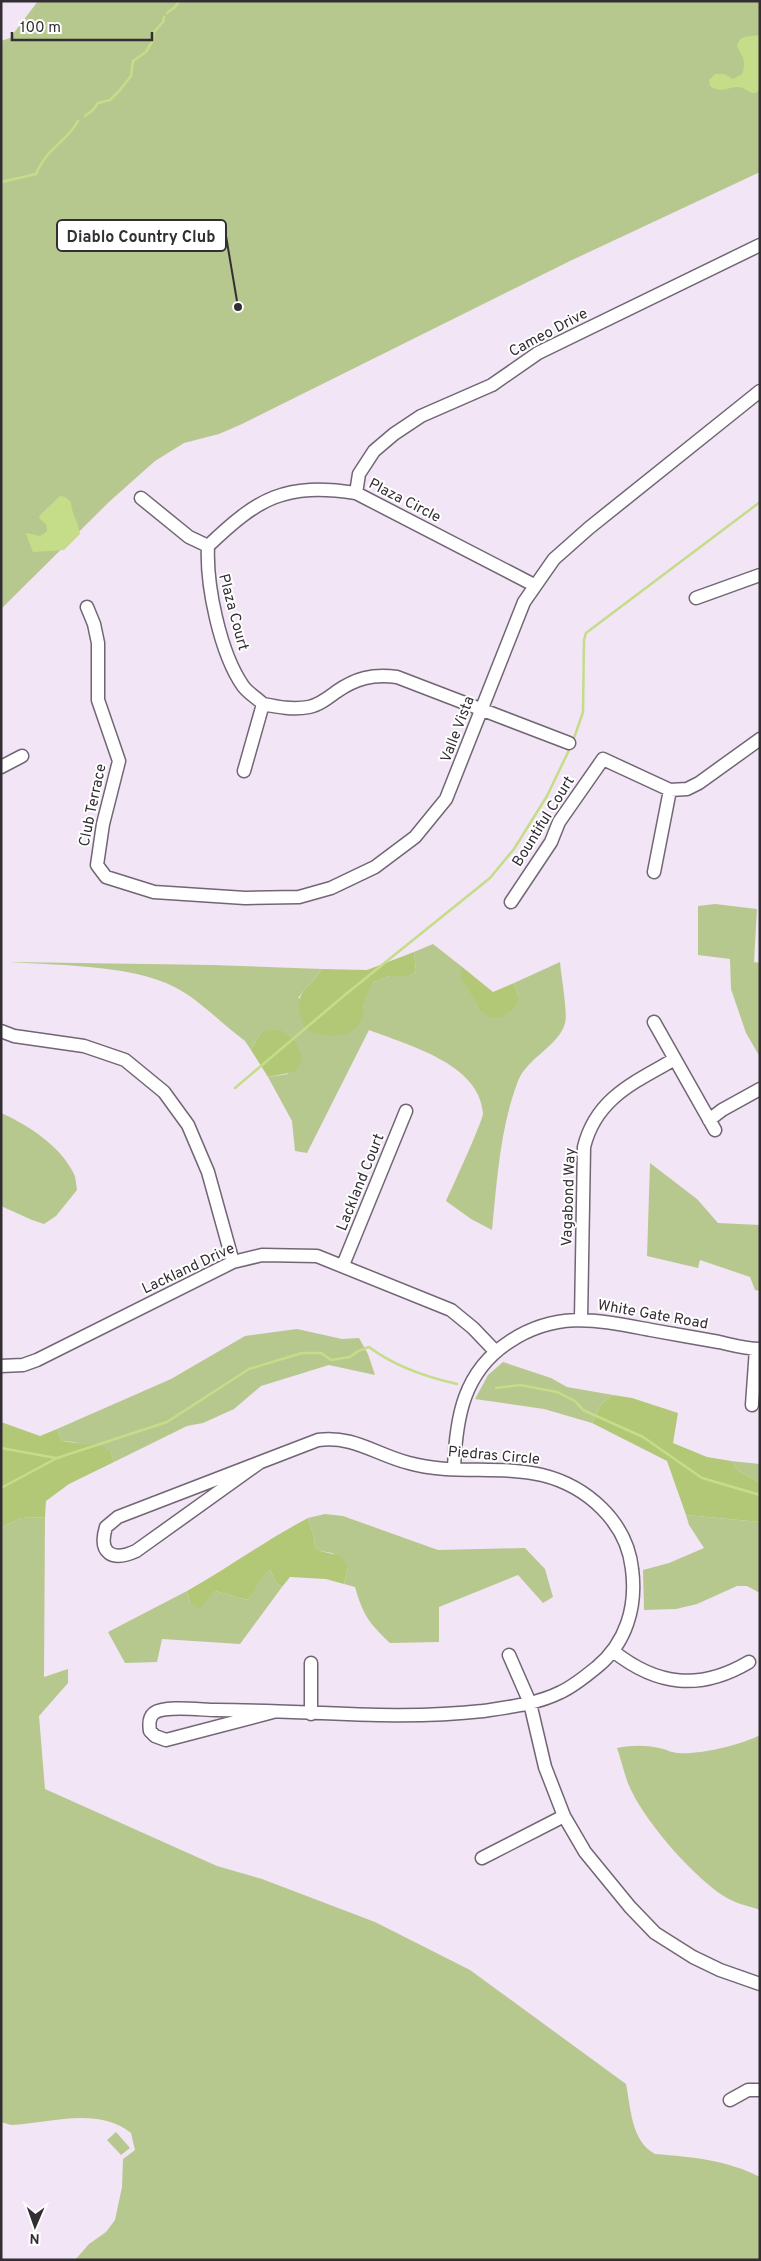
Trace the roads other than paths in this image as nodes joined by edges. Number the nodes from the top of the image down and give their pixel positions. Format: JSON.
{"nodes":[{"id":1,"x":760,"y":245,"type":"edge"},
{"id":2,"x":760,"y":390,"type":"edge"},
{"id":3,"x":356,"y":493,"type":"junction"},
{"id":4,"x":141,"y":498,"type":"dead end"},
{"id":5,"x":208,"y":546,"type":"junction"},
{"id":6,"x":760,"y":575,"type":"edge"},
{"id":7,"x":534,"y":585,"type":"junction"},
{"id":8,"x":696,"y":598,"type":"dead end"},
{"id":9,"x":86,"y":608,"type":"dead end"},
{"id":10,"x":263,"y":704,"type":"junction"},
{"id":11,"x":482,"y":708,"type":"junction"},
{"id":12,"x":760,"y":739,"type":"edge"},
{"id":13,"x":569,"y":743,"type":"dead end"},
{"id":14,"x":22,"y":756,"type":"dead end"},
{"id":15,"x":1,"y":767,"type":"edge"},
{"id":16,"x":244,"y":771,"type":"dead end"},
{"id":17,"x":670,"y":790,"type":"junction"},
{"id":18,"x":97,"y":866,"type":"joint"},
{"id":19,"x":654,"y":872,"type":"dead end"},
{"id":20,"x":511,"y":902,"type":"dead end"},
{"id":21,"x":654,"y":1022,"type":"dead end"},
{"id":22,"x":1,"y":1030,"type":"edge"},
{"id":23,"x":675,"y":1059,"type":"junction"},
{"id":24,"x":760,"y":1089,"type":"edge"},
{"id":25,"x":406,"y":1111,"type":"dead end"},
{"id":26,"x":233,"y":1262,"type":"junction"},
{"id":27,"x":343,"y":1265,"type":"junction"},
{"id":28,"x":581,"y":1319,"type":"junction"},
{"id":29,"x":758,"y":1349,"type":"edge"},
{"id":30,"x":495,"y":1351,"type":"junction"},
{"id":31,"x":1,"y":1366,"type":"edge"},
{"id":32,"x":752,"y":1405,"type":"dead end"},
{"id":33,"x":259,"y":1463,"type":"junction"},
{"id":34,"x":454,"y":1468,"type":"junction"},
{"id":35,"x":613,"y":1651,"type":"junction"},
{"id":36,"x":508,"y":1654,"type":"dead end"},
{"id":37,"x":749,"y":1662,"type":"dead end"},
{"id":38,"x":311,"y":1664,"type":"dead end"},
{"id":39,"x":530,"y":1703,"type":"junction"},
{"id":40,"x":273,"y":1712,"type":"junction"},
{"id":41,"x":310,"y":1714,"type":"junction"},
{"id":42,"x":564,"y":1816,"type":"junction"},
{"id":43,"x":482,"y":1858,"type":"dead end"},
{"id":44,"x":760,"y":1984,"type":"edge"},
{"id":45,"x":760,"y":2090,"type":"edge"},
{"id":46,"x":730,"y":2100,"type":"dead end"}],
"edges":[{"from":1,"to":3,"type":"street","name":"Cameo Drive"},
{"from":2,"to":7,"type":"street","name":"Valle Vista"},
{"from":3,"to":5,"type":"street","name":"Plaza Circle"},
{"from":3,"to":7,"type":"street","name":"Plaza Circle"},
{"from":4,"to":5,"type":"street"},
{"from":5,"to":10,"type":"street","name":"Plaza Court"},
{"from":6,"to":8,"type":"street"},
{"from":7,"to":11,"type":"street","name":"Valle Vista"},
{"from":9,"to":18,"type":"street","name":"Club Terrace"},
{"from":10,"to":11,"type":"street"},
{"from":10,"to":16,"type":"street"},
{"from":11,"to":13,"type":"street"},
{"from":11,"to":18,"type":"street","name":"Valle Vista"},
{"from":12,"to":17,"type":"street"},
{"from":14,"to":15,"type":"street"},
{"from":17,"to":19,"type":"street"},
{"from":17,"to":20,"type":"street","name":"Bountiful Court"},
{"from":21,"to":23,"type":"street"},
{"from":22,"to":26,"type":"street"},
{"from":23,"to":24,"type":"street"},
{"from":23,"to":28,"type":"street","name":"Vagabond Way"},
{"from":25,"to":27,"type":"street","name":"Lackland Court"},
{"from":26,"to":27,"type":"street","name":"Lackland Drive"},
{"from":26,"to":31,"type":"street","name":"Lackland Drive"},
{"from":27,"to":30,"type":"street","name":"Lackland Drive"},
{"from":28,"to":29,"type":"street","name":"White Gate Road"},
{"from":28,"to":30,"type":"street","name":"White Gate Road"},
{"from":29,"to":32,"type":"street"},
{"from":30,"to":34,"type":"street","name":"White Gate Road"},
{"from":33,"to":33,"type":"street","name":"Piedras Circle"},
{"from":33,"to":34,"type":"street","name":"Piedras Circle"},
{"from":34,"to":35,"type":"street","name":"Piedras Circle"},
{"from":35,"to":37,"type":"street"},
{"from":35,"to":39,"type":"street","name":"Piedras Circle"},
{"from":36,"to":39,"type":"street"},
{"from":38,"to":41,"type":"street"},
{"from":39,"to":41,"type":"street","name":"Piedras Circle"},
{"from":39,"to":42,"type":"street"},
{"from":40,"to":40,"type":"street","name":"Piedras Circle"},
{"from":40,"to":41,"type":"street","name":"Piedras Circle"},
{"from":42,"to":43,"type":"street"},
{"from":42,"to":44,"type":"street"},
{"from":45,"to":46,"type":"street"}]}
